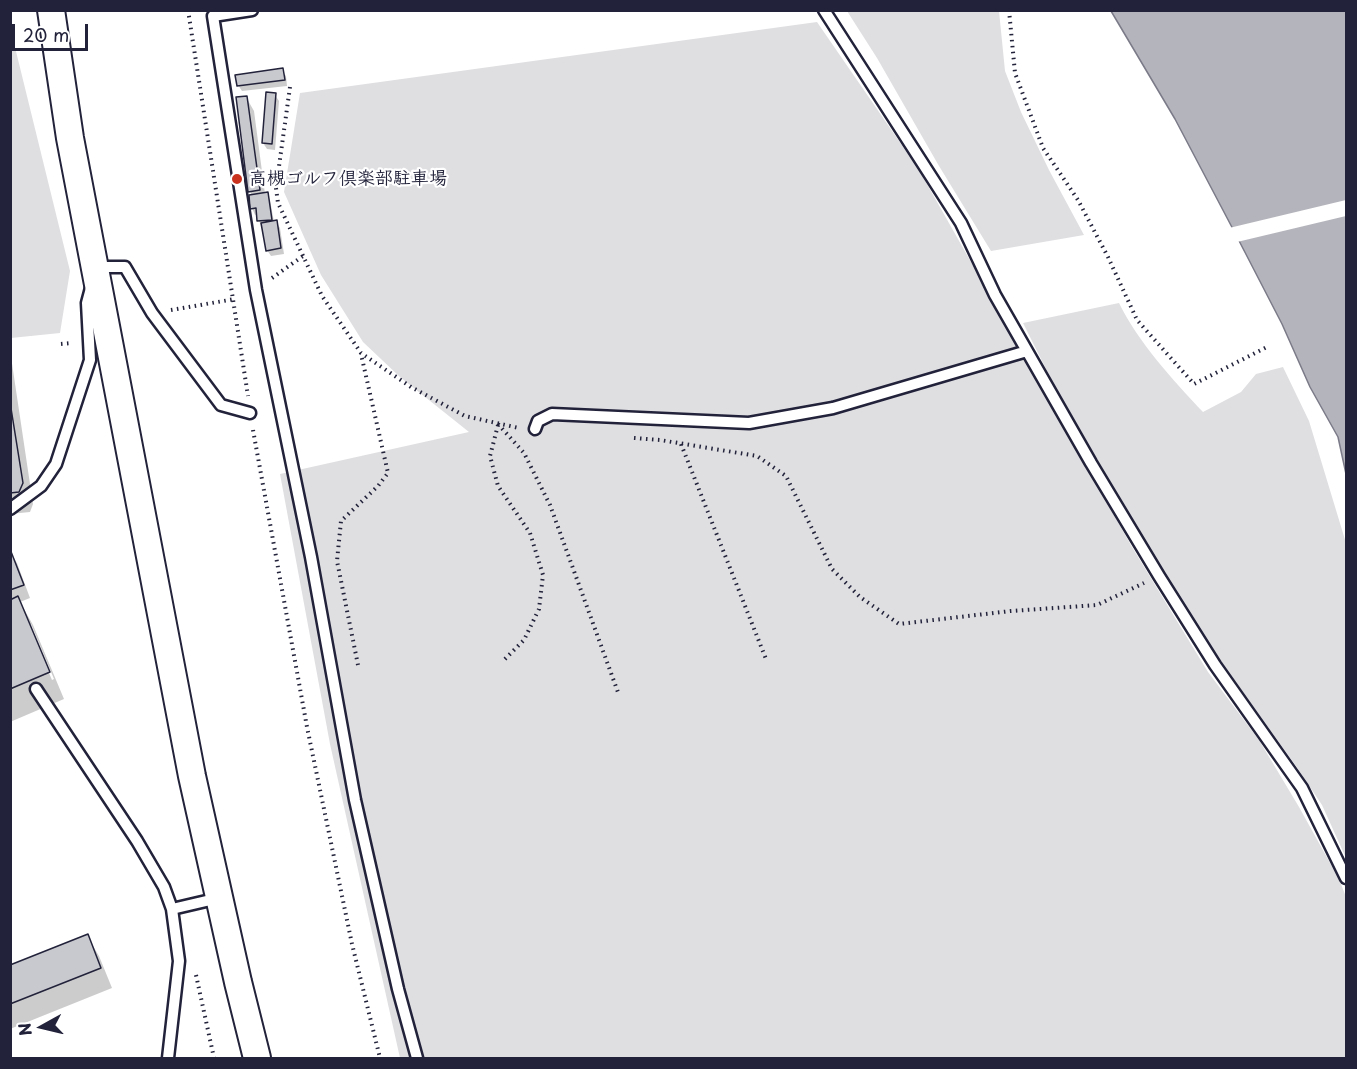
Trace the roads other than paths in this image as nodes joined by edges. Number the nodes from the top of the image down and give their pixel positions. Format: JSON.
{"nodes":[{"id":1,"x":51,"y":10,"type":"edge"},
{"id":2,"x":252,"y":10,"type":"edge"},
{"id":3,"x":824,"y":10,"type":"edge"},
{"id":4,"x":96,"y":267,"type":"junction"},
{"id":5,"x":1027,"y":351,"type":"junction"},
{"id":6,"x":250,"y":413,"type":"road end"},
{"id":7,"x":535,"y":429,"type":"dead end"},
{"id":8,"x":10,"y":509,"type":"edge"},
{"id":9,"x":36,"y":689,"type":"dead end"},
{"id":10,"x":1347,"y":878,"type":"edge"},
{"id":11,"x":220,"y":898,"type":"junction"},
{"id":12,"x":172,"y":909,"type":"junction"},
{"id":13,"x":168,"y":1059,"type":"edge"},
{"id":14,"x":257,"y":1059,"type":"edge"},
{"id":15,"x":417,"y":1059,"type":"edge"}],
"edges":[{"from":1,"to":4,"type":"street"},
{"from":2,"to":15,"type":"lane"},
{"from":3,"to":5,"type":"lane"},
{"from":4,"to":6,"type":"lane"},
{"from":4,"to":8,"type":"lane"},
{"from":4,"to":11,"type":"street"},
{"from":5,"to":7,"type":"lane"},
{"from":5,"to":10,"type":"lane"},
{"from":9,"to":12,"type":"lane"},
{"from":11,"to":12,"type":"lane"},
{"from":11,"to":14,"type":"street"},
{"from":12,"to":13,"type":"lane"}]}
